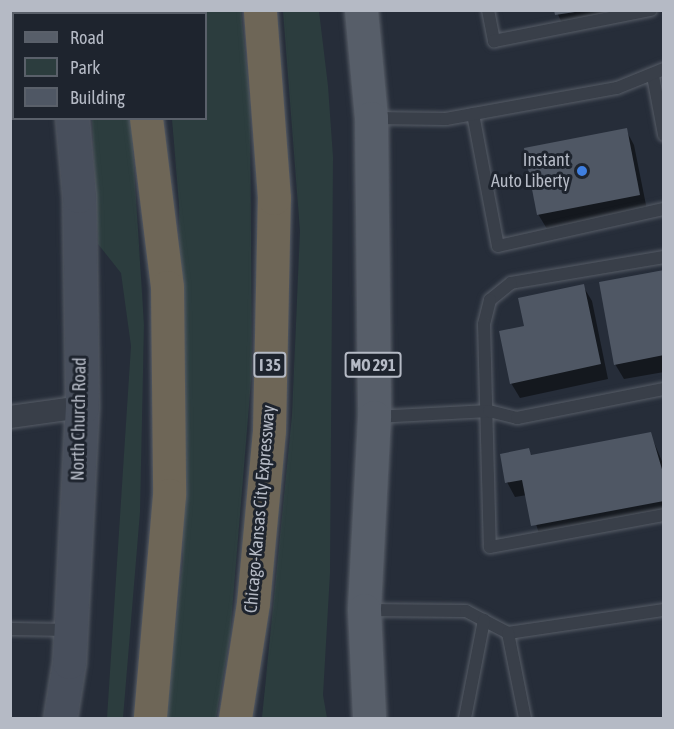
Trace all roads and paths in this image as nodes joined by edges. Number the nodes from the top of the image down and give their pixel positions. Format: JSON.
{"nodes":[{"id":1,"x":260,"y":10,"type":"edge"},
{"id":2,"x":362,"y":10,"type":"edge"},
{"id":3,"x":488,"y":10,"type":"edge"},
{"id":4,"x":651,"y":10,"type":"edge"},
{"id":5,"x":658,"y":72,"type":"edge"},
{"id":6,"x":474,"y":114,"type":"junction"},
{"id":7,"x":371,"y":118,"type":"junction"},
{"id":8,"x":72,"y":120,"type":"edge"},
{"id":9,"x":146,"y":120,"type":"edge"},
{"id":10,"x":663,"y":135,"type":"edge"},
{"id":11,"x":663,"y":209,"type":"edge"},
{"id":12,"x":663,"y":257,"type":"edge"},
{"id":13,"x":663,"y":389,"type":"edge"},
{"id":14,"x":82,"y":407,"type":"junction"},
{"id":15,"x":489,"y":411,"type":"junction"},
{"id":16,"x":10,"y":417,"type":"edge"},
{"id":17,"x":374,"y":417,"type":"junction"},
{"id":18,"x":663,"y":515,"type":"edge"},
{"id":19,"x":364,"y":610,"type":"junction"},
{"id":20,"x":663,"y":610,"type":"edge"},
{"id":21,"x":484,"y":620,"type":"junction"},
{"id":22,"x":10,"y":629,"type":"edge"},
{"id":23,"x":71,"y":630,"type":"junction"},
{"id":24,"x":508,"y":633,"type":"junction"},
{"id":25,"x":60,"y":718,"type":"edge"},
{"id":26,"x":150,"y":718,"type":"edge"},
{"id":27,"x":236,"y":718,"type":"edge"},
{"id":28,"x":369,"y":718,"type":"edge"},
{"id":29,"x":465,"y":718,"type":"edge"},
{"id":30,"x":525,"y":718,"type":"edge"}],
"edges":[{"from":1,"to":27,"type":"highway","name":"Chicago-Kansas City Expressway","number":"I 35"},
{"from":2,"to":7,"type":"main road","number":"MO 291"},
{"from":3,"to":4,"type":"lane"},
{"from":5,"to":6,"type":"lane"},
{"from":5,"to":10,"type":"lane"},
{"from":6,"to":7,"type":"lane"},
{"from":6,"to":11,"type":"lane"},
{"from":7,"to":17,"type":"main road","number":"MO 291"},
{"from":8,"to":14,"type":"main road","name":"North Church Road"},
{"from":9,"to":26,"type":"highway"},
{"from":12,"to":15,"type":"lane"},
{"from":13,"to":15,"type":"lane"},
{"from":14,"to":16,"type":"street"},
{"from":14,"to":23,"type":"main road","name":"North Church Road"},
{"from":15,"to":17,"type":"lane"},
{"from":15,"to":18,"type":"lane"},
{"from":17,"to":19,"type":"main road","number":"MO 291"},
{"from":19,"to":21,"type":"lane"},
{"from":19,"to":28,"type":"main road","number":"MO 291"},
{"from":20,"to":24,"type":"lane"},
{"from":21,"to":24,"type":"lane"},
{"from":21,"to":29,"type":"lane"},
{"from":22,"to":23,"type":"lane"},
{"from":23,"to":25,"type":"main road","name":"North Church Road"},
{"from":24,"to":30,"type":"lane"}]}
